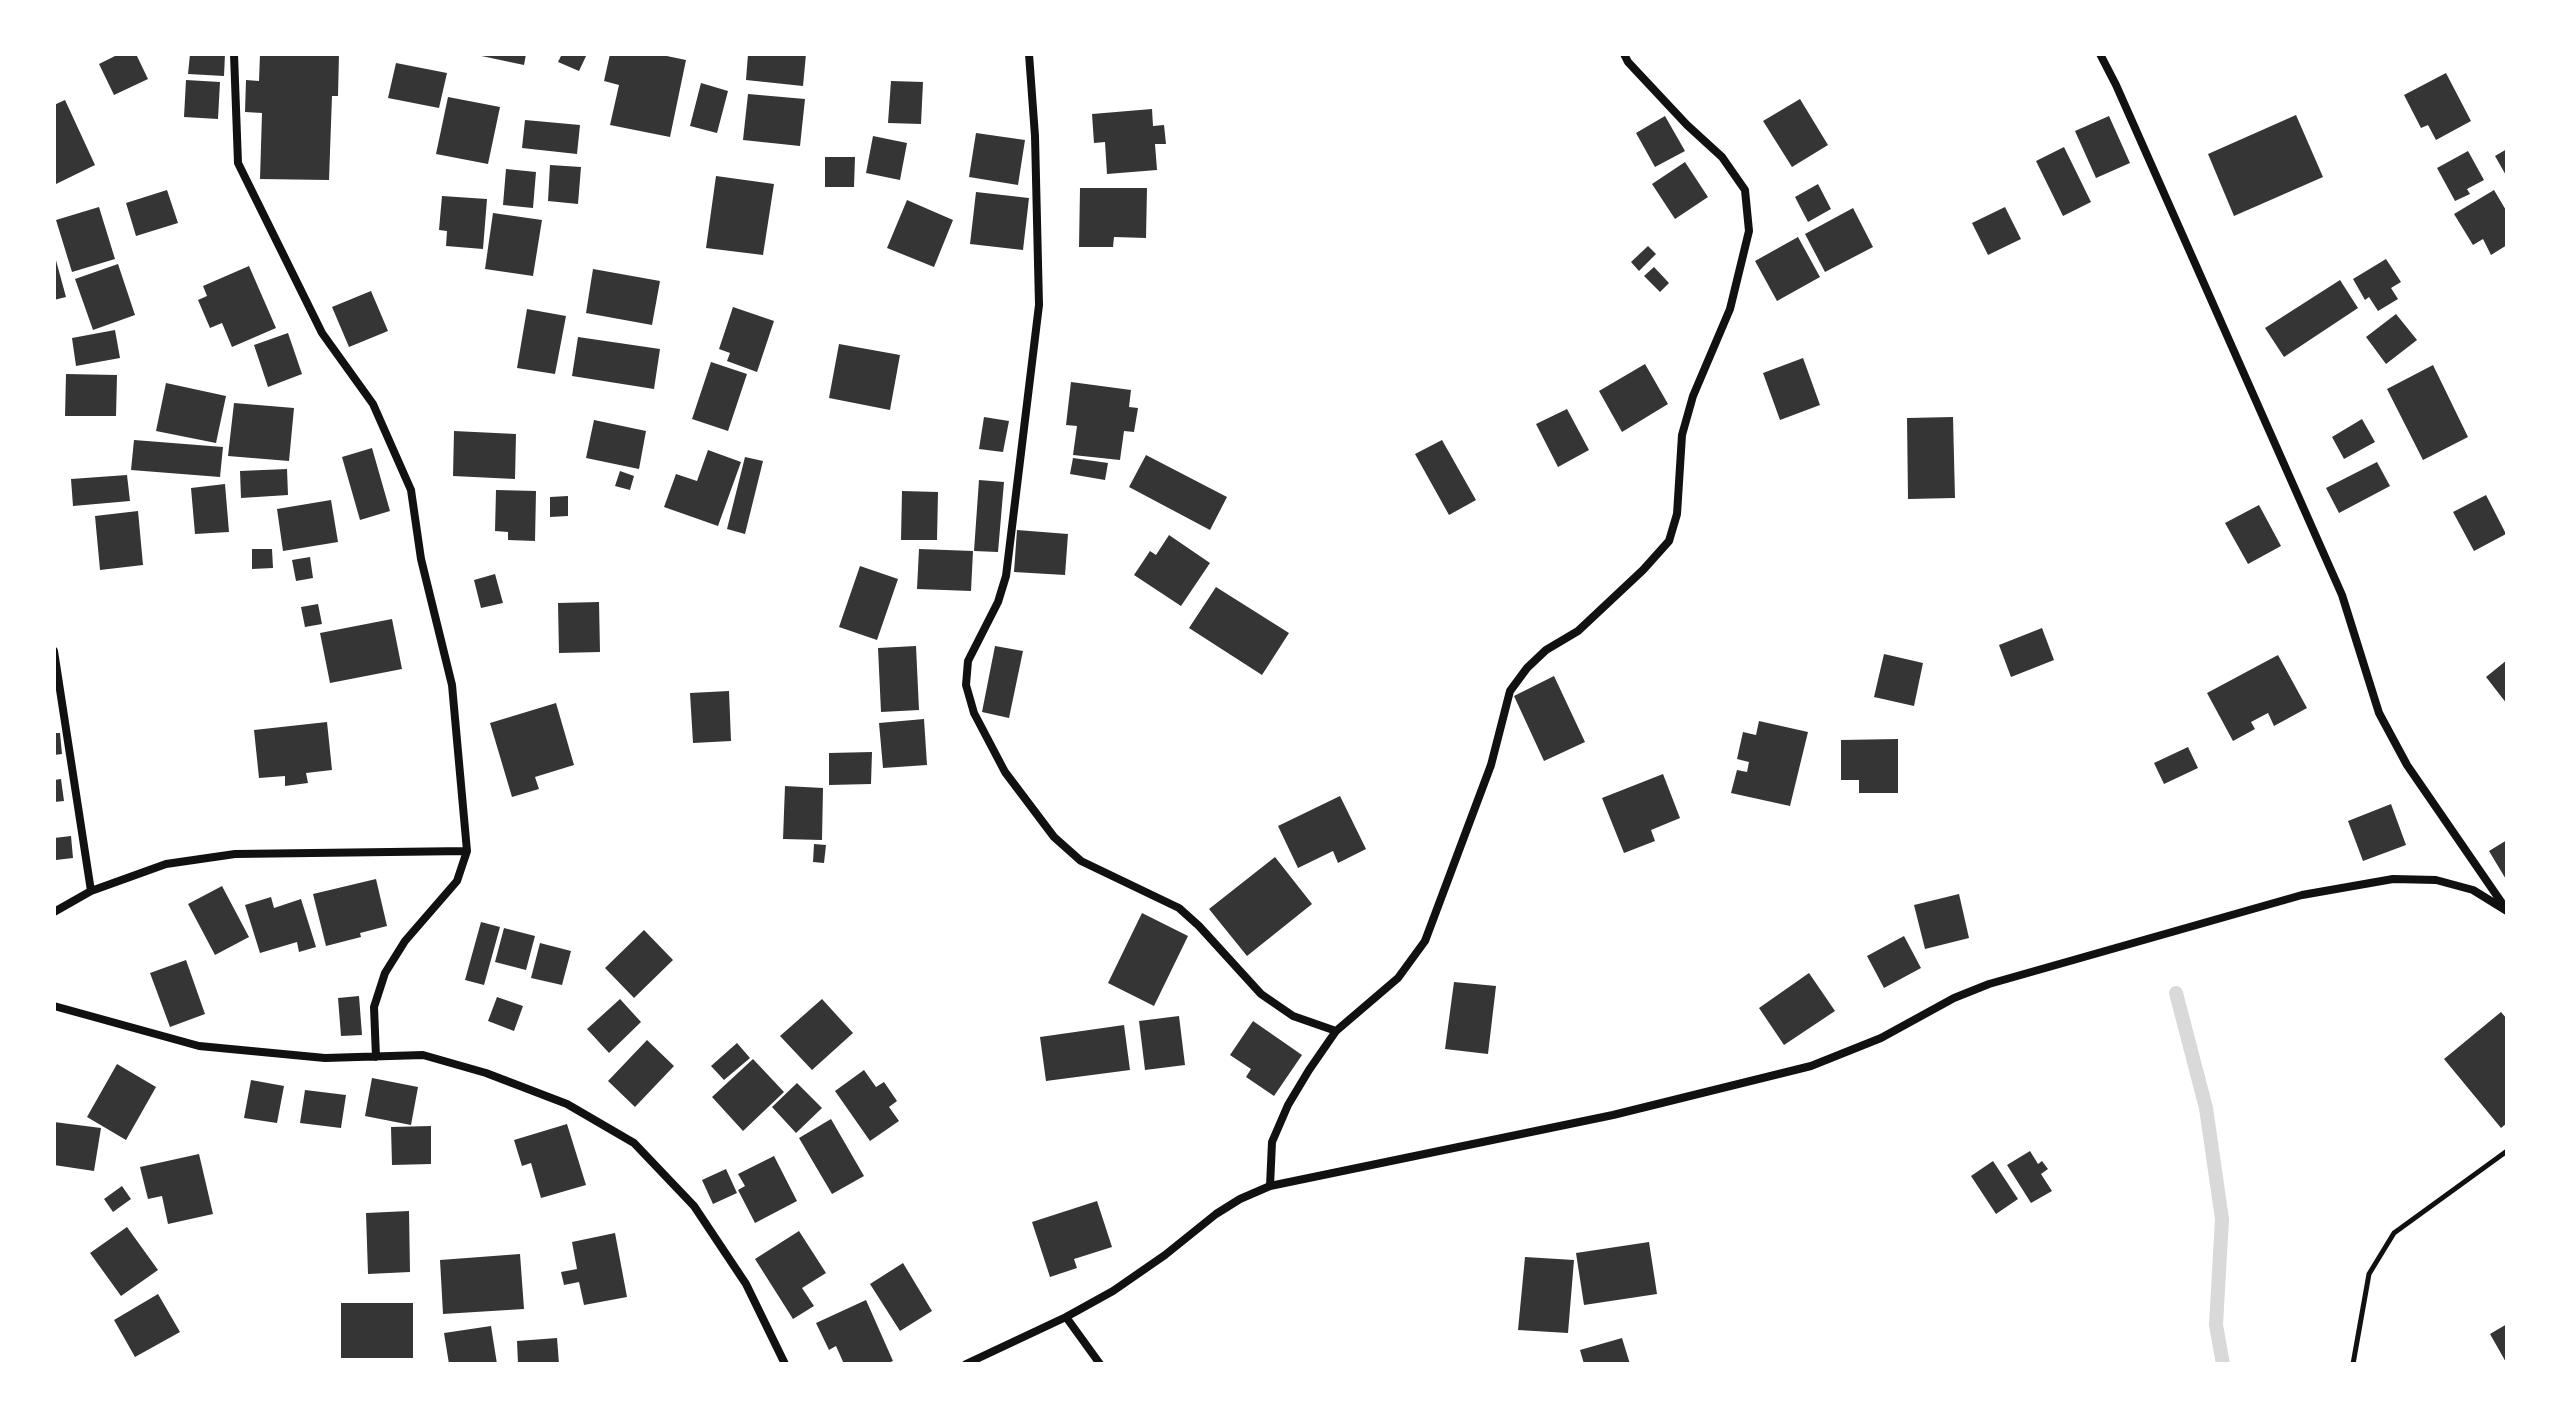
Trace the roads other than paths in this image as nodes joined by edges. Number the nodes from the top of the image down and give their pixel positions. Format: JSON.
{"nodes":[{"id":1,"x":234,"y":54,"type":"edge"},
{"id":2,"x":1029,"y":54,"type":"edge"},
{"id":3,"x":1624,"y":54,"type":"edge"},
{"id":4,"x":2100,"y":54,"type":"edge"},
{"id":5,"x":54,"y":651,"type":"edge"},
{"id":6,"x":467,"y":851,"type":"junction"},
{"id":7,"x":91,"y":891,"type":"junction"},
{"id":8,"x":2507,"y":910,"type":"edge"},
{"id":9,"x":54,"y":912,"type":"edge"},
{"id":10,"x":54,"y":1006,"type":"edge"},
{"id":11,"x":1336,"y":1031,"type":"junction"},
{"id":12,"x":376,"y":1057,"type":"junction"},
{"id":13,"x":1270,"y":1186,"type":"junction"},
{"id":14,"x":1066,"y":1317,"type":"junction"},
{"id":15,"x":785,"y":1364,"type":"edge"},
{"id":16,"x":966,"y":1364,"type":"edge"},
{"id":17,"x":1100,"y":1364,"type":"edge"}],
"edges":[{"from":1,"to":6,"type":"street"},
{"from":2,"to":11,"type":"street"},
{"from":3,"to":11,"type":"street"},
{"from":4,"to":8,"type":"street"},
{"from":5,"to":7,"type":"street"},
{"from":6,"to":7,"type":"street"},
{"from":6,"to":12,"type":"street"},
{"from":7,"to":9,"type":"street"},
{"from":8,"to":13,"type":"street"},
{"from":10,"to":12,"type":"street"},
{"from":11,"to":13,"type":"street"},
{"from":12,"to":15,"type":"street"},
{"from":13,"to":14,"type":"street"},
{"from":14,"to":16,"type":"street"},
{"from":14,"to":17,"type":"street"}]}
